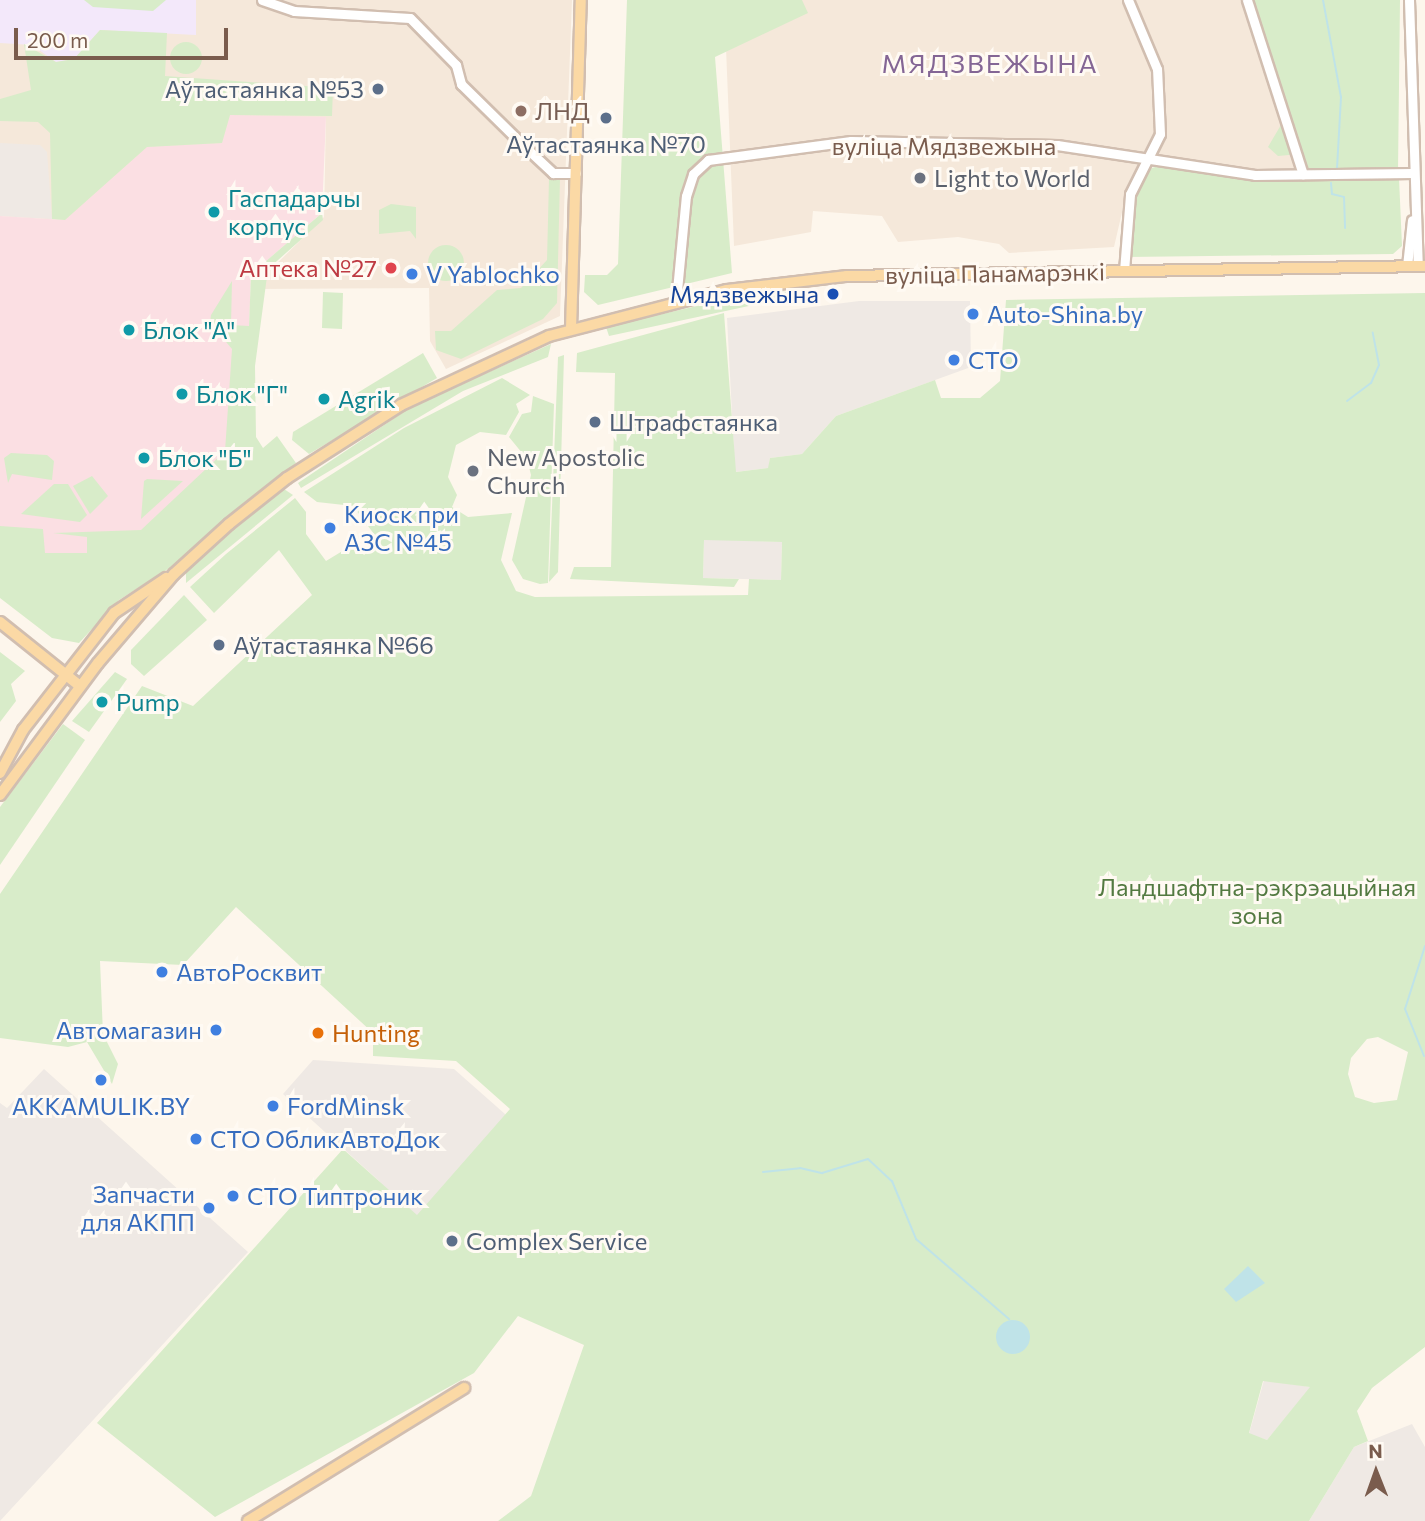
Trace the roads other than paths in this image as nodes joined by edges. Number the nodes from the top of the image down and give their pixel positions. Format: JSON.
{"nodes":[{"id":1,"x":262,"y":0,"type":"edge"},
{"id":2,"x":581,"y":0,"type":"edge"},
{"id":3,"x":1128,"y":0,"type":"edge"},
{"id":4,"x":1247,"y":0,"type":"edge"},
{"id":5,"x":1409,"y":0,"type":"edge"},
{"id":6,"x":1148,"y":159,"type":"junction"},
{"id":7,"x":576,"y":173,"type":"junction"},
{"id":8,"x":1412,"y":173,"type":"junction"},
{"id":9,"x":1303,"y":174,"type":"junction"},
{"id":10,"x":1416,"y":266,"type":"edge"},
{"id":11,"x":1124,"y":271,"type":"junction"},
{"id":12,"x":676,"y":301,"type":"junction"},
{"id":13,"x":571,"y":329,"type":"junction"},
{"id":14,"x":174,"y":574,"type":"junction"},
{"id":15,"x":0,"y":622,"type":"edge"},
{"id":16,"x":66,"y":674,"type":"junction"},
{"id":17,"x":80,"y":686,"type":"junction"},
{"id":18,"x":0,"y":773,"type":"edge"},
{"id":19,"x":0,"y":796,"type":"edge"},
{"id":20,"x":464,"y":1388,"type":"dead end"},
{"id":21,"x":248,"y":1521,"type":"edge"}],
"edges":[{"from":1,"to":7,"type":"street"},
{"from":2,"to":7,"type":"main road"},
{"from":3,"to":6,"type":"street"},
{"from":4,"to":9,"type":"street"},
{"from":5,"to":8,"type":"street"},
{"from":6,"to":9,"type":"street","name":"вуліца Мядзвежына"},
{"from":6,"to":11,"type":"street"},
{"from":6,"to":12,"type":"street","name":"вуліца Мядзвежына"},
{"from":7,"to":13,"type":"main road"},
{"from":8,"to":9,"type":"street","name":"вуліца Мядзвежына"},
{"from":8,"to":10,"type":"street"},
{"from":10,"to":11,"type":"main road","name":"вуліца Панамарэнкі"},
{"from":11,"to":12,"type":"main road","name":"вуліца Панамарэнкі"},
{"from":12,"to":13,"type":"main road","name":"вуліца Панамарэнкі"},
{"from":13,"to":14,"type":"main road","name":"вуліца Панамарэнкі"},
{"from":14,"to":16,"type":"main road"},
{"from":14,"to":17,"type":"main road"},
{"from":15,"to":16,"type":"main road"},
{"from":16,"to":17,"type":"main road"},
{"from":16,"to":18,"type":"main road"},
{"from":17,"to":19,"type":"main road"},
{"from":20,"to":21,"type":"main road"}]}
